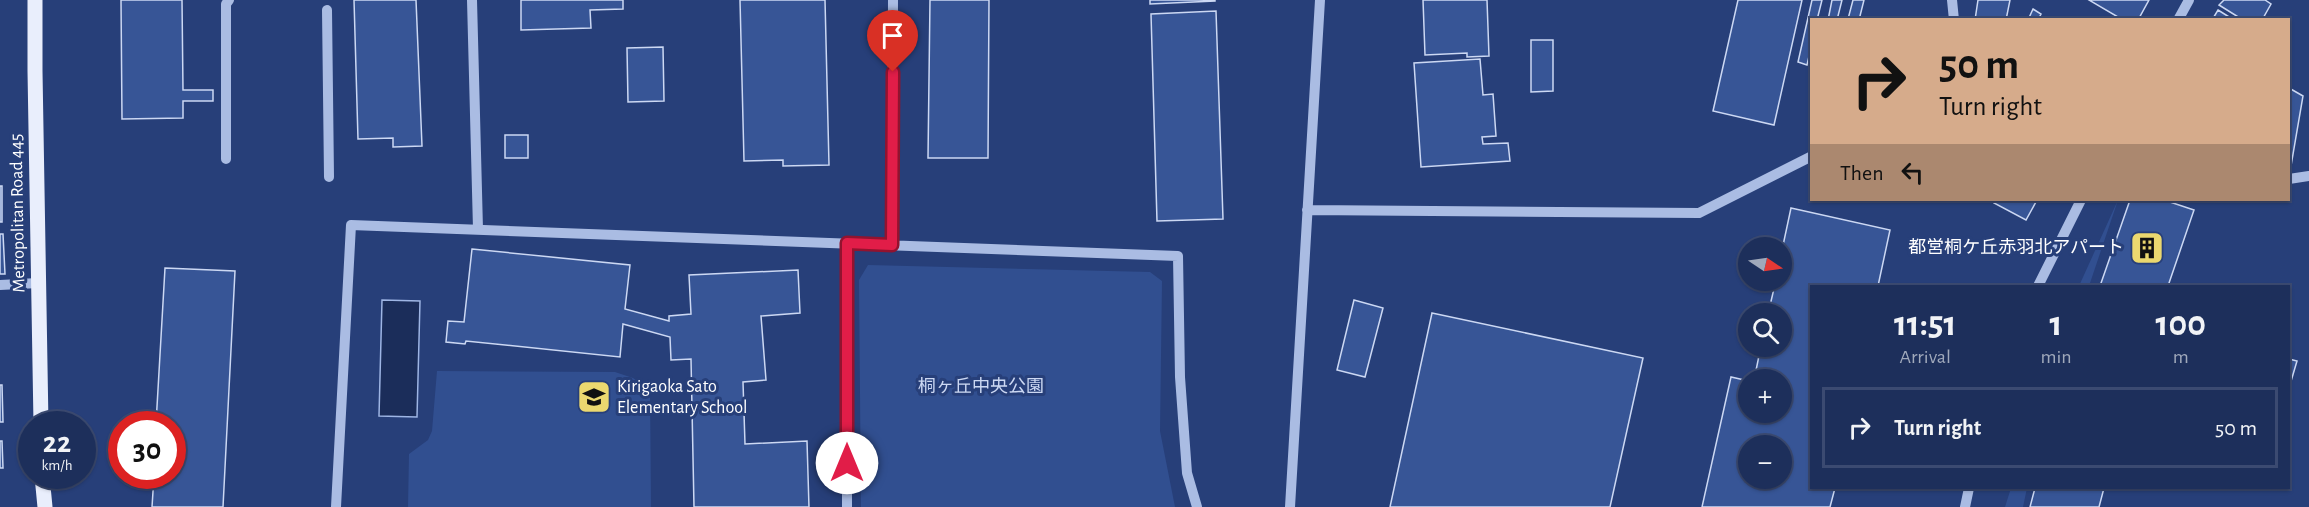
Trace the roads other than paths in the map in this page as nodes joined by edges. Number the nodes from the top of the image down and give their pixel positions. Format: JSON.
{"nodes":[{"id":1,"x":35,"y":0,"type":"edge"},
{"id":2,"x":229,"y":0,"type":"edge"},
{"id":3,"x":472,"y":0,"type":"edge"},
{"id":4,"x":893,"y":0,"type":"edge"},
{"id":5,"x":1320,"y":0,"type":"edge"},
{"id":6,"x":1952,"y":0,"type":"edge"},
{"id":7,"x":2189,"y":0,"type":"edge"},
{"id":8,"x":327,"y":10,"type":"dead end"},
{"id":9,"x":1954,"y":18,"type":"edge"},
{"id":10,"x":2179,"y":18,"type":"edge"},
{"id":11,"x":1810,"y":157,"type":"edge"},
{"id":12,"x":226,"y":159,"type":"dead end"},
{"id":13,"x":2309,"y":176,"type":"edge"},
{"id":14,"x":329,"y":177,"type":"dead end"},
{"id":15,"x":2290,"y":179,"type":"edge"},
{"id":16,"x":2080,"y":201,"type":"edge"},
{"id":17,"x":1307,"y":210,"type":"junction"},
{"id":18,"x":478,"y":228,"type":"junction"},
{"id":19,"x":847,"y":243,"type":"junction"},
{"id":20,"x":892,"y":245,"type":"junction"},
{"id":21,"x":38,"y":283,"type":"junction"},
{"id":22,"x":0,"y":285,"type":"edge"},
{"id":23,"x":2038,"y":285,"type":"edge"},
{"id":24,"x":41,"y":411,"type":"edge"},
{"id":25,"x":43,"y":489,"type":"edge"},
{"id":26,"x":1969,"y":489,"type":"edge"},
{"id":27,"x":45,"y":507,"type":"edge"},
{"id":28,"x":336,"y":507,"type":"edge"},
{"id":29,"x":847,"y":507,"type":"edge"},
{"id":30,"x":1197,"y":507,"type":"edge"},
{"id":31,"x":1290,"y":507,"type":"edge"},
{"id":32,"x":1965,"y":507,"type":"edge"}],
"edges":[{"from":1,"to":21,"type":"main road","name":"Metropolitan Road 445"},
{"from":2,"to":12,"type":"street"},
{"from":3,"to":18,"type":"street"},
{"from":4,"to":20,"type":"street"},
{"from":5,"to":17,"type":"street"},
{"from":6,"to":9,"type":"street"},
{"from":7,"to":10,"type":"street"},
{"from":8,"to":14,"type":"street"},
{"from":11,"to":17,"type":"street"},
{"from":13,"to":15,"type":"street"},
{"from":16,"to":23,"type":"street"},
{"from":17,"to":31,"type":"street"},
{"from":18,"to":19,"type":"street"},
{"from":18,"to":28,"type":"street"},
{"from":19,"to":20,"type":"street"},
{"from":19,"to":29,"type":"street"},
{"from":20,"to":30,"type":"street"},
{"from":21,"to":22,"type":"street"},
{"from":21,"to":24,"type":"main road","name":"Metropolitan Road 445"},
{"from":25,"to":27,"type":"main road"},
{"from":26,"to":32,"type":"street"}]}
